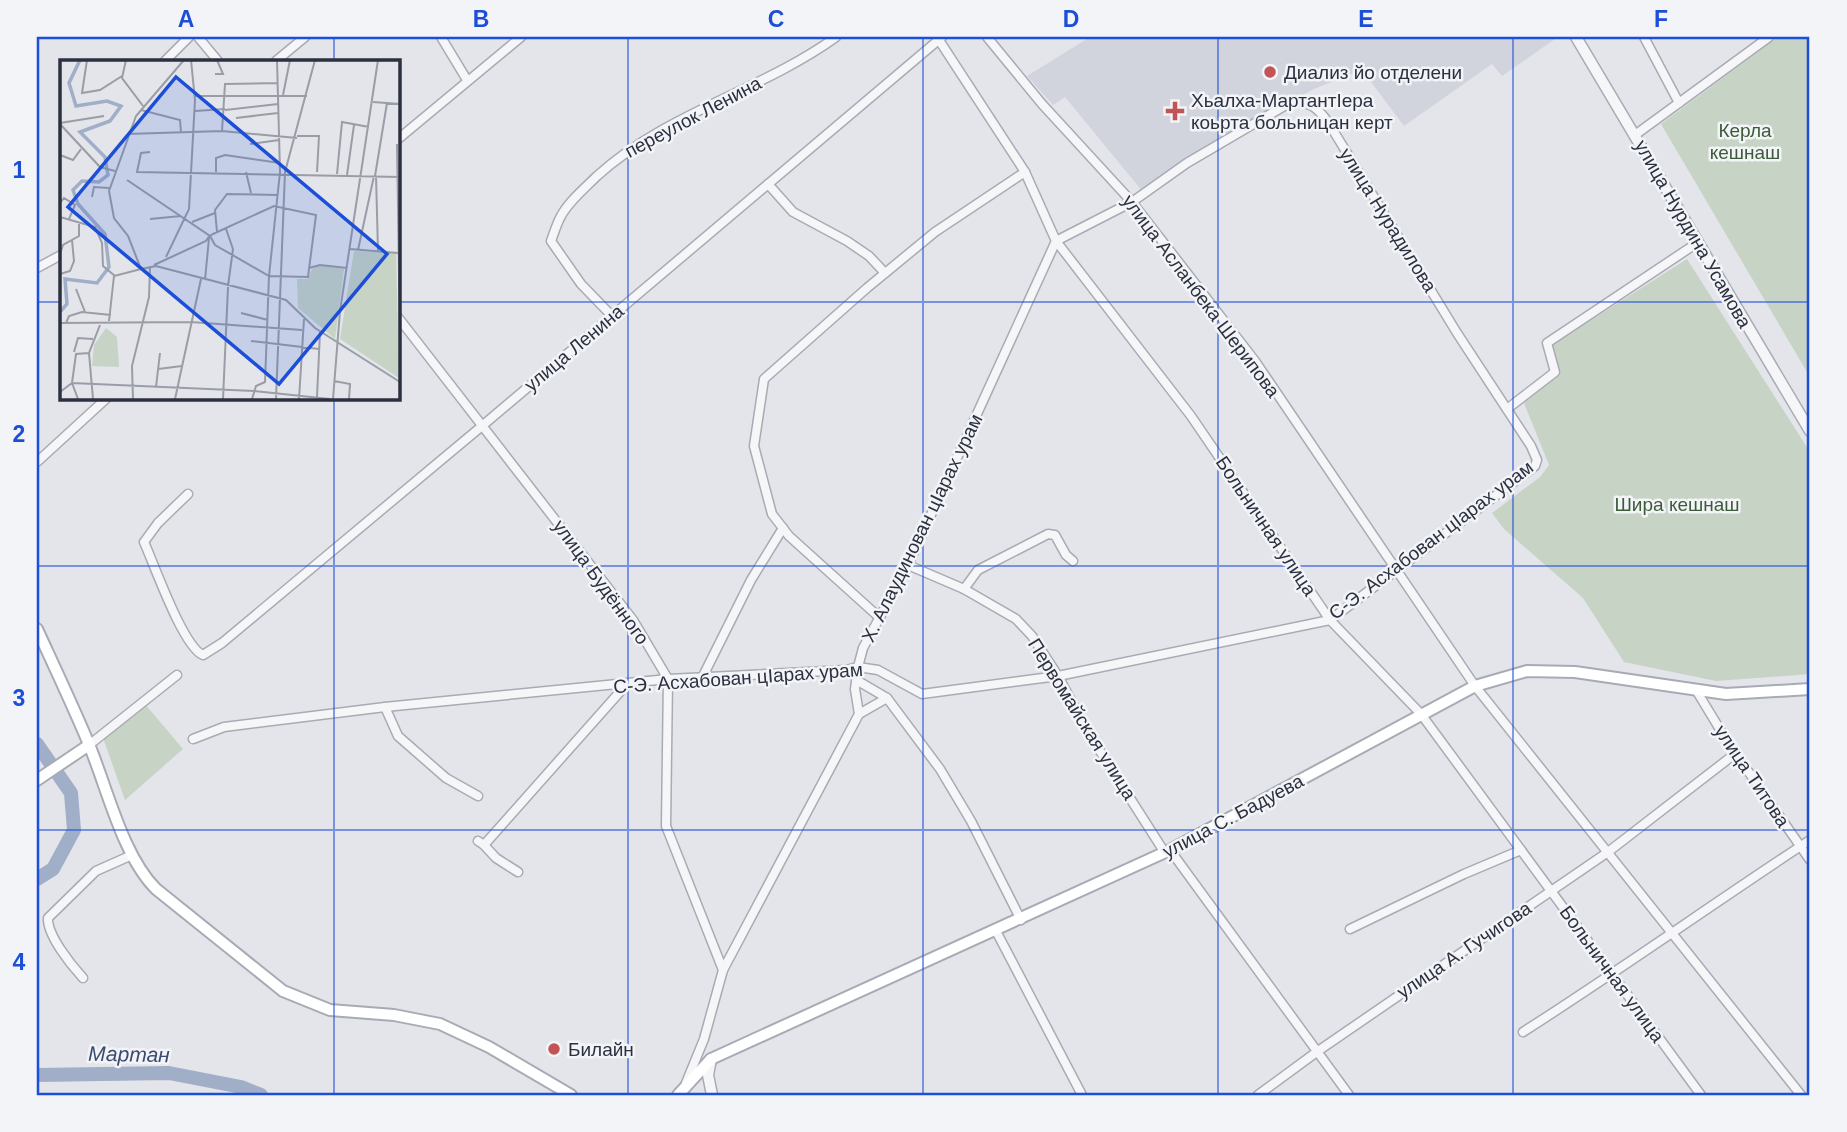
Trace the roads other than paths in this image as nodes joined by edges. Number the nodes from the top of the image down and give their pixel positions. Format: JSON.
{"nodes":[{"id":1,"x":189,"y":37,"type":"edge"},
{"id":2,"x":198,"y":37,"type":"edge"},
{"id":3,"x":305,"y":37,"type":"edge"},
{"id":4,"x":441,"y":37,"type":"edge"},
{"id":5,"x":521,"y":37,"type":"edge"},
{"id":6,"x":836,"y":37,"type":"edge"},
{"id":7,"x":986,"y":37,"type":"edge"},
{"id":8,"x":1576,"y":37,"type":"edge"},
{"id":9,"x":1644,"y":37,"type":"edge"},
{"id":10,"x":1769,"y":37,"type":"edge"},
{"id":11,"x":939,"y":38,"type":"edge"},
{"id":12,"x":166,"y":60,"type":"edge"},
{"id":13,"x":217,"y":60,"type":"edge"},
{"id":14,"x":277,"y":60,"type":"edge"},
{"id":15,"x":467,"y":80,"type":"junction"},
{"id":16,"x":1678,"y":103,"type":"junction"},
{"id":17,"x":1635,"y":135,"type":"junction"},
{"id":18,"x":399,"y":138,"type":"edge"},
{"id":19,"x":1025,"y":172,"type":"junction"},
{"id":20,"x":768,"y":184,"type":"junction"},
{"id":21,"x":1132,"y":202,"type":"junction"},
{"id":22,"x":1056,"y":241,"type":"junction"},
{"id":23,"x":1697,"y":243,"type":"junction"},
{"id":24,"x":60,"y":256,"type":"edge"},
{"id":25,"x":37,"y":268,"type":"edge"},
{"id":26,"x":885,"y":273,"type":"junction"},
{"id":27,"x":612,"y":316,"type":"junction"},
{"id":28,"x":399,"y":319,"type":"edge"},
{"id":29,"x":106,"y":399,"type":"edge"},
{"id":30,"x":1507,"y":409,"type":"junction"},
{"id":31,"x":482,"y":426,"type":"junction"},
{"id":32,"x":1810,"y":431,"type":"edge"},
{"id":33,"x":37,"y":462,"type":"edge"},
{"id":34,"x":188,"y":494,"type":"dead end"},
{"id":35,"x":783,"y":528,"type":"junction"},
{"id":36,"x":1073,"y":561,"type":"dead end"},
{"id":37,"x":908,"y":565,"type":"junction"},
{"id":38,"x":1396,"y":571,"type":"junction"},
{"id":39,"x":964,"y":589,"type":"junction"},
{"id":40,"x":880,"y":618,"type":"junction"},
{"id":41,"x":1330,"y":620,"type":"junction"},
{"id":42,"x":37,"y":629,"type":"edge"},
{"id":43,"x":858,"y":667,"type":"junction"},
{"id":44,"x":177,"y":675,"type":"dead end"},
{"id":45,"x":1058,"y":676,"type":"junction"},
{"id":46,"x":702,"y":678,"type":"junction"},
{"id":47,"x":668,"y":679,"type":"junction"},
{"id":48,"x":858,"y":681,"type":"junction"},
{"id":49,"x":626,"y":685,"type":"junction"},
{"id":50,"x":1475,"y":686,"type":"junction"},
{"id":51,"x":1810,"y":689,"type":"edge"},
{"id":52,"x":1696,"y":690,"type":"junction"},
{"id":53,"x":887,"y":698,"type":"junction"},
{"id":54,"x":386,"y":707,"type":"junction"},
{"id":55,"x":859,"y":714,"type":"junction"},
{"id":56,"x":1421,"y":714,"type":"junction"},
{"id":57,"x":193,"y":739,"type":"dead end"},
{"id":58,"x":89,"y":745,"type":"junction"},
{"id":59,"x":1736,"y":753,"type":"junction"},
{"id":60,"x":39,"y":779,"type":"edge"},
{"id":61,"x":478,"y":796,"type":"dead end"},
{"id":62,"x":1810,"y":840,"type":"edge"},
{"id":63,"x":1800,"y":847,"type":"junction"},
{"id":64,"x":1521,"y":850,"type":"junction"},
{"id":65,"x":1168,"y":851,"type":"junction"},
{"id":66,"x":1608,"y":852,"type":"junction"},
{"id":67,"x":132,"y":855,"type":"junction"},
{"id":68,"x":1810,"y":860,"type":"edge"},
{"id":69,"x":519,"y":872,"type":"dead end"},
{"id":70,"x":1551,"y":891,"type":"junction"},
{"id":71,"x":1021,"y":920,"type":"junction"},
{"id":72,"x":1350,"y":929,"type":"dead end"},
{"id":73,"x":996,"y":931,"type":"junction"},
{"id":74,"x":1671,"y":932,"type":"junction"},
{"id":75,"x":723,"y":970,"type":"junction"},
{"id":76,"x":1612,"y":975,"type":"junction"},
{"id":77,"x":83,"y":978,"type":"dead end"},
{"id":78,"x":1523,"y":1032,"type":"dead end"},
{"id":79,"x":1318,"y":1051,"type":"junction"},
{"id":80,"x":711,"y":1059,"type":"junction"},
{"id":81,"x":685,"y":1085,"type":"junction"},
{"id":82,"x":571,"y":1095,"type":"edge"},
{"id":83,"x":678,"y":1095,"type":"edge"},
{"id":84,"x":694,"y":1095,"type":"edge"},
{"id":85,"x":712,"y":1095,"type":"edge"},
{"id":86,"x":1082,"y":1095,"type":"edge"},
{"id":87,"x":1258,"y":1095,"type":"edge"},
{"id":88,"x":1349,"y":1095,"type":"edge"},
{"id":89,"x":1701,"y":1095,"type":"edge"},
{"id":90,"x":1801,"y":1095,"type":"edge"}],
"edges":[{"from":1,"to":12,"type":"street"},
{"from":2,"to":13,"type":"street"},
{"from":3,"to":14,"type":"street"},
{"from":4,"to":15,"type":"street"},
{"from":5,"to":15,"type":"street"},
{"from":6,"to":27,"type":"street","name":"переулок Ленина"},
{"from":7,"to":21,"type":"street","name":"улица Асланбека Шерипова"},
{"from":8,"to":17,"type":"street","name":"улица Нурдина Усамова"},
{"from":9,"to":16,"type":"street"},
{"from":10,"to":16,"type":"street"},
{"from":11,"to":19,"type":"street","name":"Больничная улица"},
{"from":11,"to":20,"type":"street","name":"улица Ленина"},
{"from":15,"to":18,"type":"street"},
{"from":16,"to":17,"type":"street"},
{"from":17,"to":23,"type":"street","name":"улица Нурдина Усамова"},
{"from":19,"to":22,"type":"street","name":"Больничная улица"},
{"from":19,"to":26,"type":"street"},
{"from":20,"to":26,"type":"street"},
{"from":20,"to":27,"type":"street","name":"улица Ленина"},
{"from":21,"to":22,"type":"street"},
{"from":21,"to":30,"type":"street","name":"улица Нурадилова"},
{"from":21,"to":38,"type":"street","name":"улица Асланбека Шерипова"},
{"from":22,"to":37,"type":"street","name":"Х. Алаудинован цIарах урам"},
{"from":22,"to":41,"type":"street","name":"Больничная улица"},
{"from":23,"to":30,"type":"street"},
{"from":23,"to":32,"type":"street","name":"улица Нурдина Усамова"},
{"from":24,"to":25,"type":"street"},
{"from":26,"to":35,"type":"street"},
{"from":27,"to":31,"type":"street","name":"улица Ленина"},
{"from":28,"to":31,"type":"street","name":"улица Будённого"},
{"from":29,"to":33,"type":"street"},
{"from":30,"to":38,"type":"street","name":"С-Э. Асхабован цIарах урам"},
{"from":31,"to":34,"type":"street","name":"улица Ленина"},
{"from":31,"to":47,"type":"street","name":"улица Будённого"},
{"from":35,"to":40,"type":"street"},
{"from":35,"to":46,"type":"street"},
{"from":36,"to":39,"type":"street"},
{"from":37,"to":39,"type":"street","name":"Первомайская улица"},
{"from":37,"to":40,"type":"street","name":"Х. Алаудинован цIарах урам"},
{"from":38,"to":41,"type":"street","name":"С-Э. Асхабован цIарах урам"},
{"from":38,"to":50,"type":"street","name":"улица Асланбека Шерипова"},
{"from":39,"to":45,"type":"street","name":"Первомайская улица"},
{"from":40,"to":43,"type":"street","name":"Х. Алаудинован цIарах урам"},
{"from":41,"to":45,"type":"street","name":"С-Э. Асхабован цIарах урам"},
{"from":41,"to":56,"type":"street","name":"Больничная улица"},
{"from":42,"to":58,"type":"main road"},
{"from":43,"to":45,"type":"street","name":"С-Э. Асхабован цIарах урам"},
{"from":43,"to":46,"type":"street","name":"С-Э. Асхабован цIарах урам"},
{"from":43,"to":48,"type":"street","name":"Х. Алаудинован цIарах урам"},
{"from":44,"to":58,"type":"street"},
{"from":45,"to":65,"type":"street","name":"Первомайская улица"},
{"from":46,"to":47,"type":"street","name":"С-Э. Асхабован цIарах урам"},
{"from":47,"to":49,"type":"street","name":"С-Э. Асхабован цIарах урам"},
{"from":47,"to":75,"type":"street"},
{"from":48,"to":53,"type":"street"},
{"from":48,"to":55,"type":"street","name":"Х. Алаудинован цIарах урам"},
{"from":49,"to":54,"type":"street","name":"С-Э. Асхабован цIарах урам"},
{"from":49,"to":69,"type":"street"},
{"from":50,"to":52,"type":"main road","name":"улица С. Бадуева"},
{"from":50,"to":56,"type":"main road","name":"улица С. Бадуева"},
{"from":50,"to":66,"type":"street","name":"улица Асланбека Шерипова"},
{"from":51,"to":52,"type":"main road","name":"улица С. Бадуева"},
{"from":52,"to":59,"type":"street","name":"улица Титова"},
{"from":53,"to":55,"type":"street"},
{"from":53,"to":71,"type":"street"},
{"from":54,"to":57,"type":"street","name":"С-Э. Асхабован цIарах урам"},
{"from":54,"to":61,"type":"street"},
{"from":55,"to":75,"type":"street","name":"Х. Алаудинован цIарах урам"},
{"from":56,"to":64,"type":"street","name":"Больничная улица"},
{"from":56,"to":65,"type":"main road","name":"улица С. Бадуева"},
{"from":58,"to":60,"type":"main road"},
{"from":58,"to":67,"type":"main road"},
{"from":59,"to":63,"type":"street","name":"улица Титова"},
{"from":59,"to":66,"type":"street","name":"улица А. Гучигова"},
{"from":62,"to":63,"type":"street"},
{"from":63,"to":68,"type":"street","name":"улица Титова"},
{"from":63,"to":74,"type":"street"},
{"from":64,"to":70,"type":"street","name":"Больничная улица"},
{"from":64,"to":72,"type":"street"},
{"from":65,"to":71,"type":"main road","name":"улица С. Бадуева"},
{"from":65,"to":79,"type":"street","name":"Первомайская улица"},
{"from":66,"to":70,"type":"street","name":"улица А. Гучигова"},
{"from":66,"to":74,"type":"street","name":"улица Асланбека Шерипова"},
{"from":67,"to":77,"type":"street"},
{"from":67,"to":82,"type":"main road"},
{"from":70,"to":76,"type":"street","name":"Больничная улица"},
{"from":70,"to":79,"type":"street","name":"улица А. Гучигова"},
{"from":71,"to":73,"type":"main road","name":"улица С. Бадуева"},
{"from":73,"to":80,"type":"main road","name":"улица С. Бадуева"},
{"from":73,"to":86,"type":"street"},
{"from":74,"to":76,"type":"street"},
{"from":74,"to":90,"type":"street","name":"улица Асланбека Шерипова"},
{"from":75,"to":81,"type":"street","name":"Х. Алаудинован цIарах урам"},
{"from":76,"to":78,"type":"street"},
{"from":76,"to":89,"type":"street","name":"Больничная улица"},
{"from":79,"to":87,"type":"street","name":"улица А. Гучигова"},
{"from":79,"to":88,"type":"street","name":"Первомайская улица"},
{"from":80,"to":81,"type":"main road","name":"улица С. Бадуева"},
{"from":80,"to":85,"type":"street"},
{"from":81,"to":83,"type":"main road","name":"улица С. Бадуева"},
{"from":81,"to":84,"type":"main road"}]}
